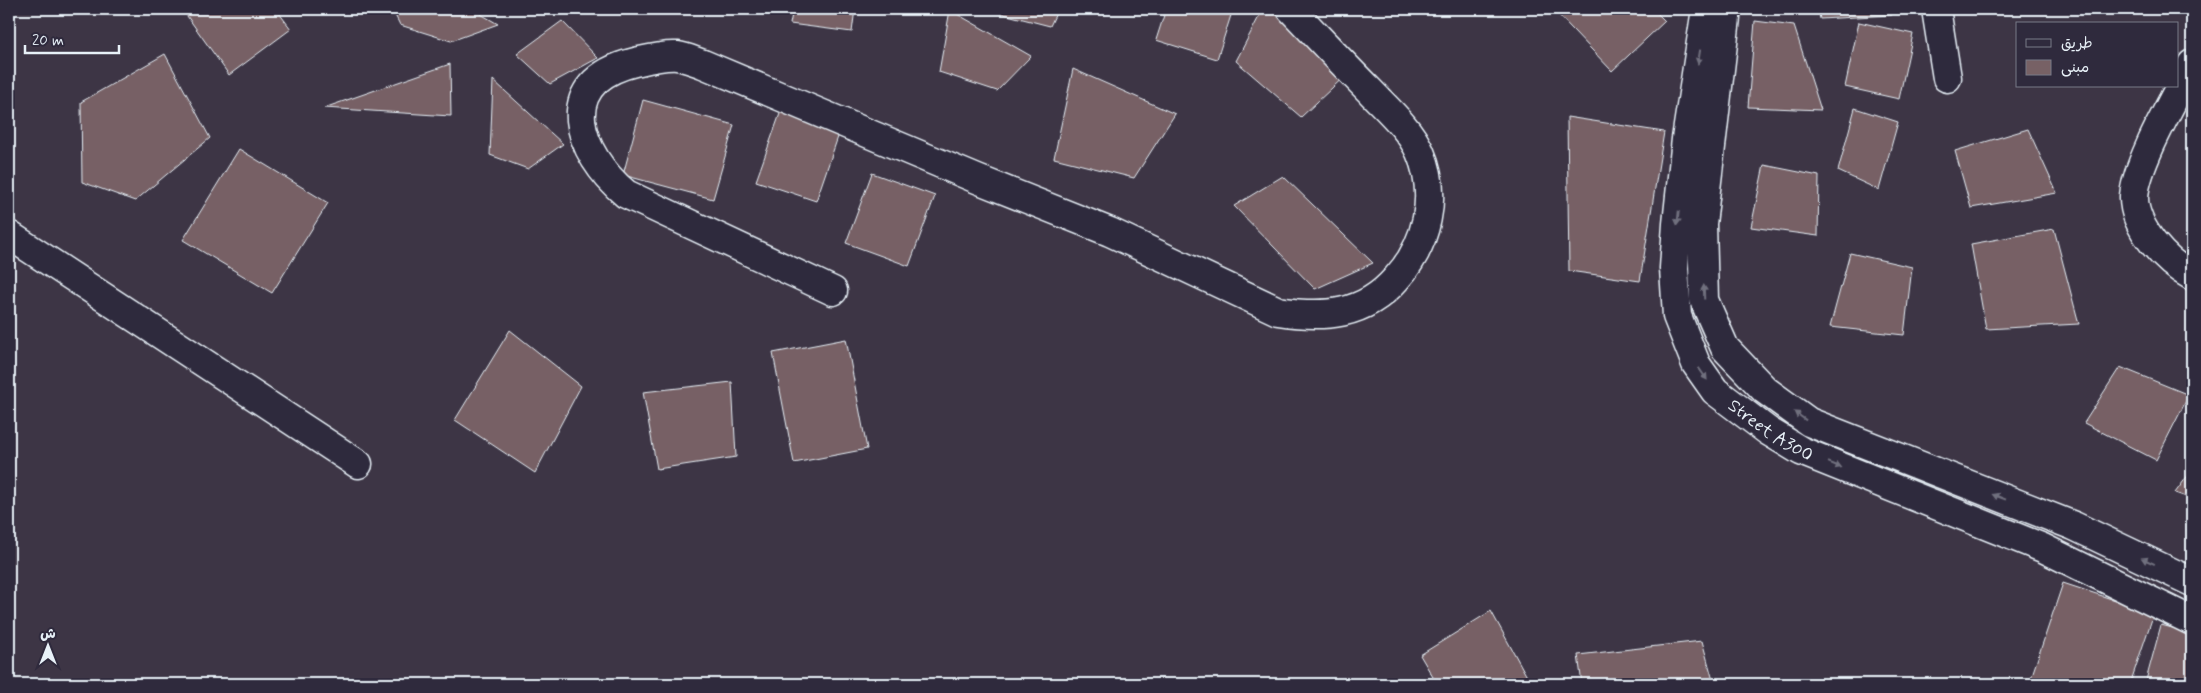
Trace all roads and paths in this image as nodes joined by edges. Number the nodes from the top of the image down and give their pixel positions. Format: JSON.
{"nodes":[{"id":1,"x":1291,"y":9,"type":"edge"},
{"id":2,"x":1727,"y":9,"type":"edge"},
{"id":3,"x":1936,"y":9,"type":"edge"},
{"id":4,"x":1705,"y":21,"type":"edge"},
{"id":5,"x":2192,"y":64,"type":"edge"},
{"id":6,"x":1947,"y":78,"type":"dead end"},
{"id":7,"x":9,"y":235,"type":"edge"},
{"id":8,"x":2192,"y":276,"type":"edge"},
{"id":9,"x":833,"y":291,"type":"dead end"},
{"id":10,"x":1878,"y":451,"type":"junction"},
{"id":11,"x":358,"y":464,"type":"dead end"},
{"id":12,"x":1868,"y":478,"type":"junction"},
{"id":13,"x":2192,"y":582,"type":"edge"},
{"id":14,"x":2192,"y":621,"type":"edge"}],
"edges":[{"from":1,"to":9,"type":"street"},
{"from":2,"to":4,"type":"street","name":"Street A300"},
{"from":3,"to":6,"type":"street"},
{"from":10,"to":4,"type":"street","name":"Street A300","one_way":true},
{"from":4,"to":12,"type":"street","name":"Street A300","one_way":true},
{"from":5,"to":8,"type":"street"},
{"from":7,"to":11,"type":"street"},
{"from":10,"to":12,"type":"street"},
{"from":13,"to":10,"type":"street","name":"Street A300","one_way":true},
{"from":12,"to":14,"type":"street","name":"Street A300"}]}
